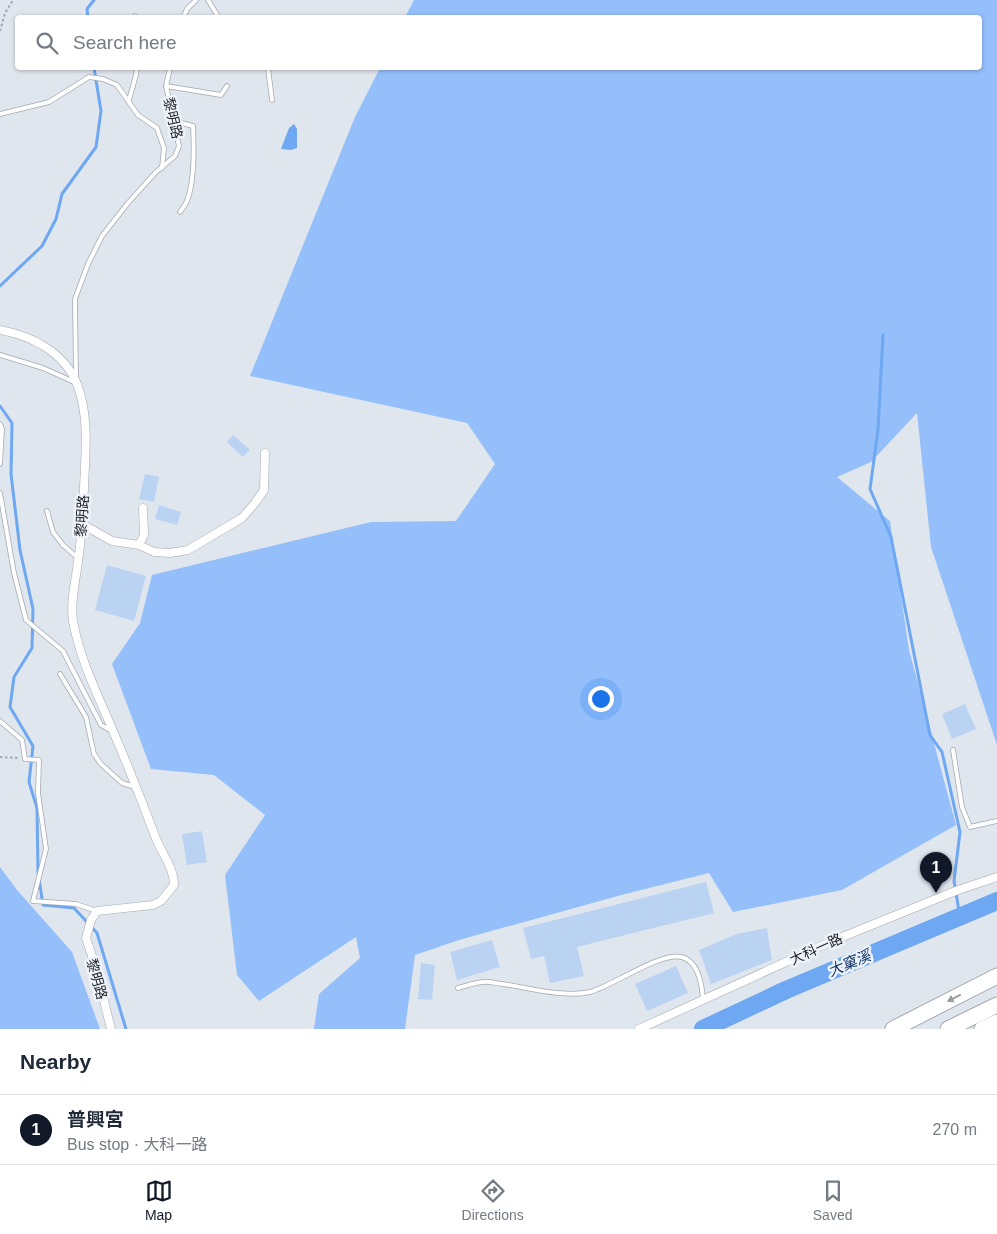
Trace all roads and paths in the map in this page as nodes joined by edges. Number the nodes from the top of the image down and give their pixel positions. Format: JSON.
{"nodes":[{"id":1,"x":13,"y":0,"type":"edge"},
{"id":2,"x":196,"y":0,"type":"edge"},
{"id":3,"x":208,"y":0,"type":"edge"},
{"id":4,"x":184,"y":15,"type":"edge"},
{"id":5,"x":217,"y":15,"type":"edge"},
{"id":6,"x":0,"y":31,"type":"edge"},
{"id":7,"x":136,"y":70,"type":"edge"},
{"id":8,"x":170,"y":70,"type":"edge"},
{"id":9,"x":268,"y":70,"type":"edge"},
{"id":10,"x":166,"y":86,"type":"junction"},
{"id":11,"x":227,"y":86,"type":"dead end"},
{"id":12,"x":129,"y":100,"type":"junction"},
{"id":13,"x":272,"y":100,"type":"dead end"},
{"id":14,"x":0,"y":114,"type":"edge"},
{"id":15,"x":174,"y":121,"type":"junction"},
{"id":16,"x":162,"y":168,"type":"junction"},
{"id":17,"x":180,"y":212,"type":"dead end"},
{"id":18,"x":0,"y":330,"type":"edge"},
{"id":19,"x":1,"y":355,"type":"edge"},
{"id":20,"x":77,"y":383,"type":"junction"},
{"id":21,"x":0,"y":424,"type":"edge"},
{"id":22,"x":265,"y":453,"type":"dead end"},
{"id":23,"x":0,"y":464,"type":"edge"},
{"id":24,"x":0,"y":493,"type":"edge"},
{"id":25,"x":143,"y":508,"type":"dead end"},
{"id":26,"x":47,"y":512,"type":"dead end"},
{"id":27,"x":82,"y":524,"type":"junction"},
{"id":28,"x":139,"y":545,"type":"junction"},
{"id":29,"x":79,"y":559,"type":"junction"},
{"id":30,"x":60,"y":674,"type":"dead end"},
{"id":31,"x":0,"y":720,"type":"edge"},
{"id":32,"x":114,"y":732,"type":"junction"},
{"id":33,"x":953,"y":750,"type":"dead end"},
{"id":34,"x":0,"y":757,"type":"edge"},
{"id":35,"x":25,"y":759,"type":"junction"},
{"id":36,"x":137,"y":788,"type":"junction"},
{"id":37,"x":997,"y":822,"type":"edge"},
{"id":38,"x":997,"y":877,"type":"edge"},
{"id":39,"x":97,"y":911,"type":"junction"},
{"id":40,"x":997,"y":976,"type":"edge"},
{"id":41,"x":458,"y":988,"type":"dead end"},
{"id":42,"x":703,"y":999,"type":"junction"},
{"id":43,"x":997,"y":1005,"type":"edge"},
{"id":44,"x":997,"y":1022,"type":"edge"},
{"id":45,"x":111,"y":1029,"type":"edge"},
{"id":46,"x":639,"y":1029,"type":"edge"},
{"id":47,"x":892,"y":1029,"type":"edge"},
{"id":48,"x":948,"y":1029,"type":"edge"},
{"id":49,"x":982,"y":1029,"type":"edge"}],
"edges":[{"from":1,"to":6,"type":"path"},
{"from":2,"to":4,"type":"lane"},
{"from":3,"to":5,"type":"lane"},
{"from":7,"to":12,"type":"lane"},
{"from":8,"to":10,"type":"lane","name":"黎明路"},
{"from":9,"to":13,"type":"lane"},
{"from":10,"to":11,"type":"lane"},
{"from":10,"to":15,"type":"lane","name":"黎明路"},
{"from":12,"to":14,"type":"lane"},
{"from":12,"to":16,"type":"lane"},
{"from":15,"to":16,"type":"lane","name":"黎明路"},
{"from":15,"to":17,"type":"lane"},
{"from":16,"to":20,"type":"lane","name":"黎明路"},
{"from":18,"to":20,"type":"street"},
{"from":19,"to":20,"type":"lane"},
{"from":20,"to":27,"type":"street","name":"黎明路"},
{"from":21,"to":23,"type":"lane"},
{"from":22,"to":28,"type":"street"},
{"from":24,"to":32,"type":"lane"},
{"from":25,"to":28,"type":"street"},
{"from":26,"to":29,"type":"lane"},
{"from":27,"to":28,"type":"street"},
{"from":27,"to":29,"type":"street","name":"黎明路"},
{"from":29,"to":32,"type":"street","name":"黎明路"},
{"from":30,"to":36,"type":"lane"},
{"from":31,"to":35,"type":"lane"},
{"from":32,"to":36,"type":"street","name":"黎明路"},
{"from":33,"to":37,"type":"lane"},
{"from":34,"to":35,"type":"path"},
{"from":35,"to":39,"type":"lane"},
{"from":36,"to":39,"type":"street","name":"黎明路"},
{"from":38,"to":42,"type":"street","name":"大科一路"},
{"from":39,"to":45,"type":"street","name":"黎明路"},
{"from":40,"to":47,"type":"highway","one_way":true},
{"from":41,"to":42,"type":"lane"},
{"from":42,"to":46,"type":"street","name":"大科一路"},
{"from":43,"to":48,"type":"highway"},
{"from":44,"to":49,"type":"highway"}]}
